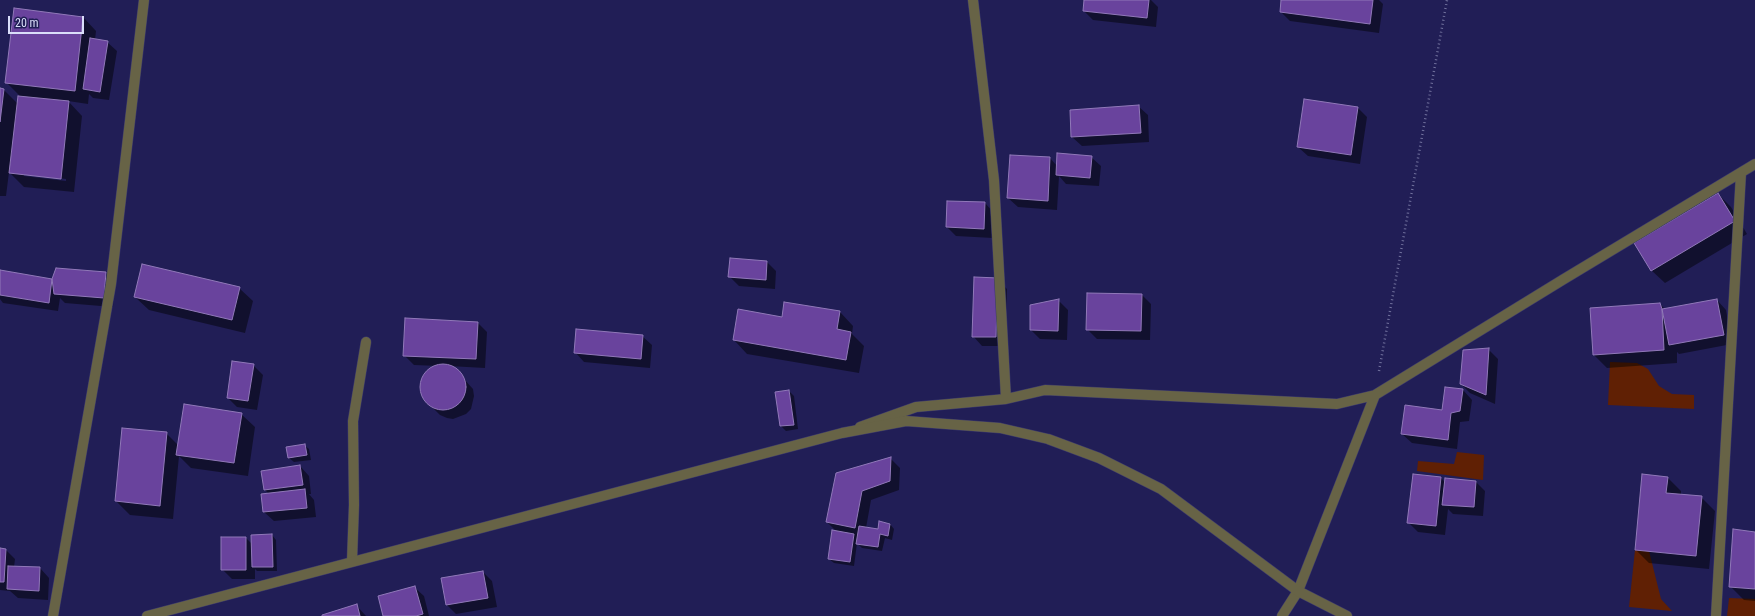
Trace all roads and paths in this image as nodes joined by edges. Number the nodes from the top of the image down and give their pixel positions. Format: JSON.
{"nodes":[{"id":1,"x":144,"y":0,"type":"edge"},
{"id":2,"x":973,"y":0,"type":"edge"},
{"id":3,"x":1447,"y":0,"type":"edge"},
{"id":4,"x":1755,"y":164,"type":"edge"},
{"id":5,"x":1741,"y":173,"type":"junction"},
{"id":6,"x":366,"y":342,"type":"dead end"},
{"id":7,"x":1375,"y":395,"type":"junction"},
{"id":8,"x":1006,"y":399,"type":"junction"},
{"id":9,"x":842,"y":433,"type":"junction"},
{"id":10,"x":352,"y":562,"type":"junction"},
{"id":11,"x":1298,"y":591,"type":"junction"},
{"id":12,"x":53,"y":616,"type":"edge"},
{"id":13,"x":147,"y":616,"type":"edge"},
{"id":14,"x":1282,"y":616,"type":"edge"},
{"id":15,"x":1347,"y":616,"type":"edge"},
{"id":16,"x":1716,"y":616,"type":"edge"}],
"edges":[{"from":1,"to":12,"type":"street"},
{"from":2,"to":8,"type":"street"},
{"from":3,"to":7,"type":"path"},
{"from":4,"to":5,"type":"street"},
{"from":5,"to":7,"type":"street"},
{"from":5,"to":16,"type":"street"},
{"from":6,"to":10,"type":"street"},
{"from":7,"to":8,"type":"street"},
{"from":7,"to":11,"type":"street"},
{"from":8,"to":9,"type":"street"},
{"from":9,"to":10,"type":"street"},
{"from":9,"to":11,"type":"street"},
{"from":10,"to":13,"type":"street"},
{"from":11,"to":14,"type":"street"},
{"from":11,"to":15,"type":"street"}]}
